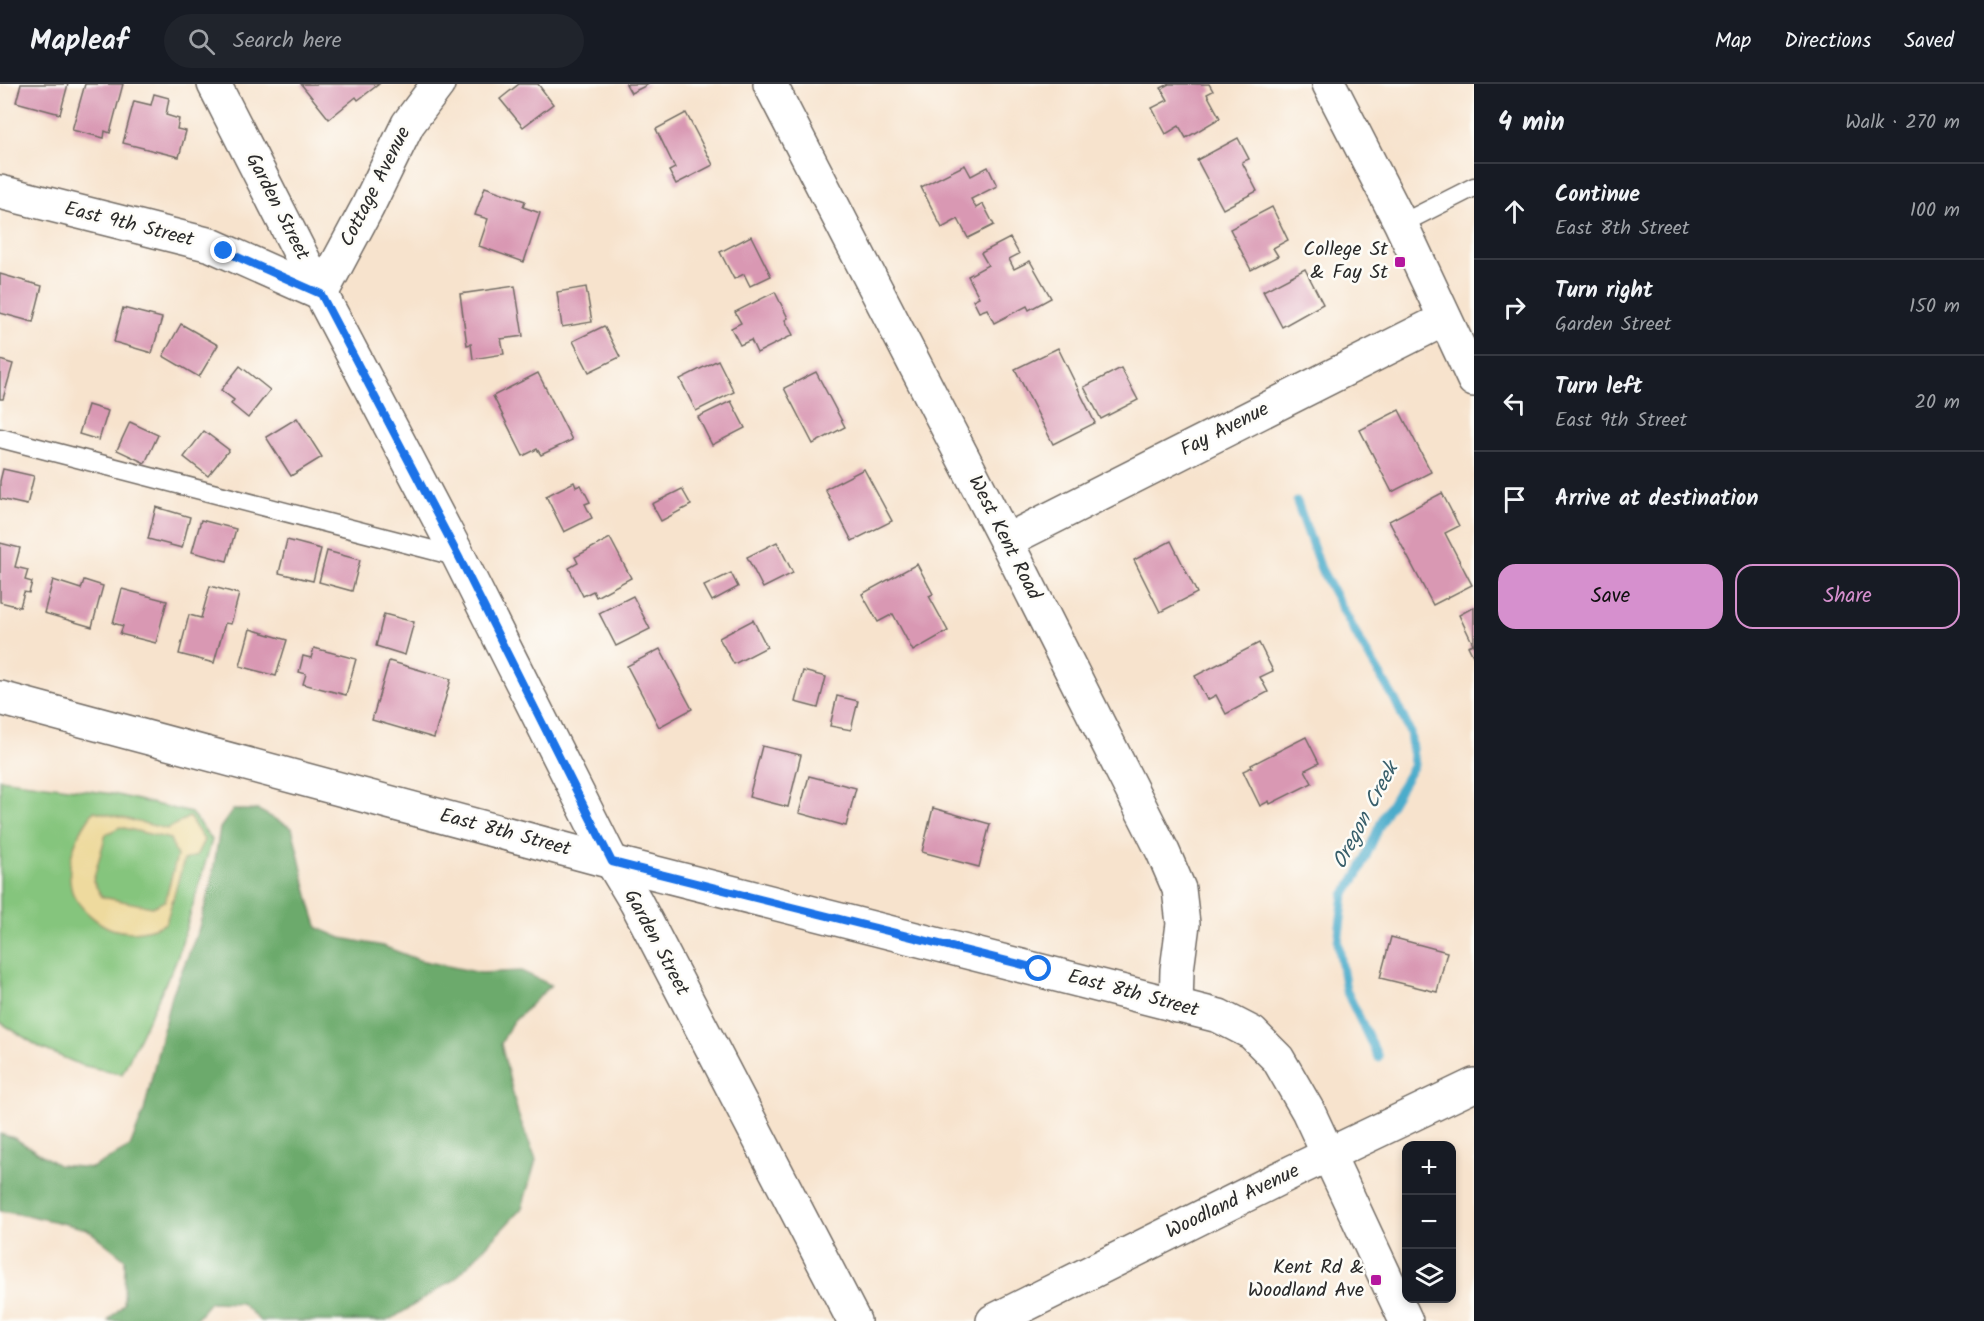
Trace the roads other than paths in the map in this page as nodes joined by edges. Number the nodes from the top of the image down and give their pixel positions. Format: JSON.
{"nodes":[{"id":1,"x":214,"y":84,"type":"edge"},
{"id":2,"x":438,"y":84,"type":"edge"},
{"id":3,"x":770,"y":84,"type":"edge"},
{"id":4,"x":1329,"y":84,"type":"edge"},
{"id":5,"x":1474,"y":187,"type":"edge"},
{"id":6,"x":0,"y":192,"type":"edge"},
{"id":7,"x":1401,"y":224,"type":"junction"},
{"id":8,"x":321,"y":294,"type":"junction"},
{"id":9,"x":1445,"y":319,"type":"junction"},
{"id":10,"x":1474,"y":380,"type":"edge"},
{"id":11,"x":0,"y":438,"type":"edge"},
{"id":12,"x":1006,"y":541,"type":"junction"},
{"id":13,"x":459,"y":557,"type":"junction"},
{"id":14,"x":0,"y":698,"type":"edge"},
{"id":15,"x":612,"y":862,"type":"junction"},
{"id":16,"x":1176,"y":1005,"type":"junction"},
{"id":17,"x":1474,"y":1085,"type":"edge"},
{"id":18,"x":1328,"y":1156,"type":"junction"},
{"id":19,"x":854,"y":1321,"type":"edge"},
{"id":20,"x":993,"y":1321,"type":"edge"},
{"id":21,"x":1406,"y":1321,"type":"edge"}],
"edges":[{"from":1,"to":8,"type":"street","name":"Garden Street"},
{"from":2,"to":8,"type":"street","name":"Cottage Avenue"},
{"from":3,"to":12,"type":"street","name":"West Kent Road"},
{"from":4,"to":7,"type":"street"},
{"from":5,"to":7,"type":"lane"},
{"from":6,"to":8,"type":"street","name":"East 9th Street"},
{"from":7,"to":9,"type":"street"},
{"from":8,"to":13,"type":"street","name":"Garden Street"},
{"from":9,"to":10,"type":"street"},
{"from":9,"to":12,"type":"street","name":"Fay Avenue"},
{"from":11,"to":13,"type":"lane"},
{"from":12,"to":16,"type":"street","name":"West Kent Road"},
{"from":13,"to":15,"type":"street","name":"Garden Street"},
{"from":14,"to":15,"type":"street","name":"East 8th Street"},
{"from":15,"to":16,"type":"street","name":"East 8th Street"},
{"from":15,"to":19,"type":"street","name":"Garden Street"},
{"from":16,"to":18,"type":"street","name":"East 8th Street"},
{"from":17,"to":18,"type":"street","name":"Woodland Avenue"},
{"from":18,"to":20,"type":"street","name":"Woodland Avenue"},
{"from":18,"to":21,"type":"street","name":"East 8th Street"}]}
